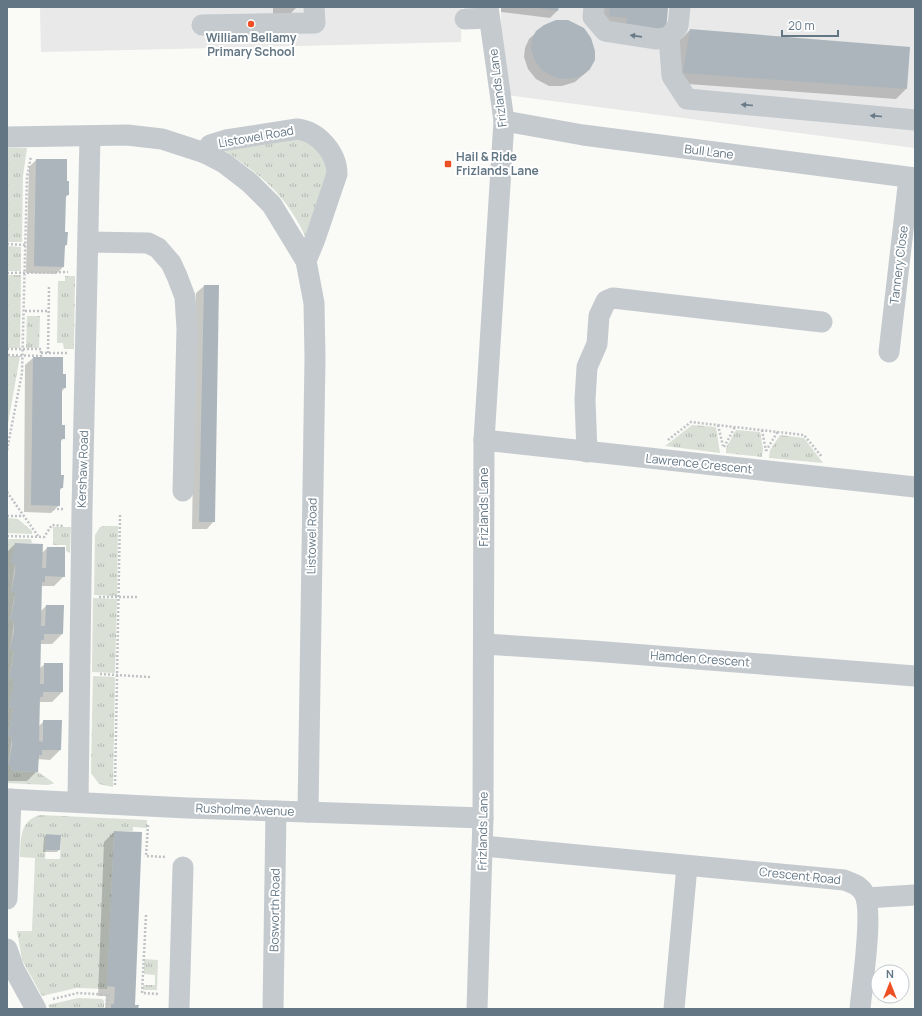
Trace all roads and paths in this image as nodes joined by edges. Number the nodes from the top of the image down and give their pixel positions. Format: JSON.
{"nodes":[{"id":1,"x":314,"y":7,"type":"edge"},
{"id":2,"x":594,"y":7,"type":"edge"},
{"id":3,"x":680,"y":7,"type":"edge"},
{"id":4,"x":489,"y":13,"type":"edge"},
{"id":5,"x":465,"y":19,"type":"dead end"},
{"id":6,"x":202,"y":25,"type":"dead end"},
{"id":7,"x":669,"y":37,"type":"junction"},
{"id":8,"x":678,"y":84,"type":"junction"},
{"id":9,"x":915,"y":105,"type":"edge"},
{"id":10,"x":915,"y":120,"type":"edge"},
{"id":11,"x":504,"y":121,"type":"junction"},
{"id":12,"x":90,"y":136,"type":"junction"},
{"id":13,"x":7,"y":137,"type":"edge"},
{"id":14,"x":34,"y":137,"type":"junction"},
{"id":15,"x":205,"y":153,"type":"junction"},
{"id":16,"x":912,"y":178,"type":"edge"},
{"id":17,"x":88,"y":242,"type":"junction"},
{"id":18,"x":7,"y":244,"type":"edge"},
{"id":19,"x":26,"y":245,"type":"junction"},
{"id":20,"x":306,"y":261,"type":"junction"},
{"id":21,"x":7,"y":273,"type":"edge"},
{"id":22,"x":88,"y":273,"type":"junction"},
{"id":23,"x":25,"y":274,"type":"junction"},
{"id":24,"x":49,"y":288,"type":"dead end"},
{"id":25,"x":25,"y":311,"type":"junction"},
{"id":26,"x":49,"y":312,"type":"junction"},
{"id":27,"x":822,"y":322,"type":"dead end"},
{"id":28,"x":7,"y":349,"type":"edge"},
{"id":29,"x":24,"y":349,"type":"junction"},
{"id":30,"x":889,"y":352,"type":"dead end"},
{"id":31,"x":48,"y":353,"type":"dead end"},
{"id":32,"x":7,"y":355,"type":"edge"},
{"id":33,"x":23,"y":355,"type":"junction"},
{"id":34,"x":735,"y":427,"type":"junction"},
{"id":35,"x":778,"y":431,"type":"junction"},
{"id":36,"x":484,"y":440,"type":"junction"},
{"id":37,"x":723,"y":447,"type":"dead end"},
{"id":38,"x":7,"y":450,"type":"edge"},
{"id":39,"x":766,"y":451,"type":"dead end"},
{"id":40,"x":587,"y":452,"type":"junction"},
{"id":41,"x":644,"y":458,"type":"junction"},
{"id":42,"x":839,"y":479,"type":"junction"},
{"id":43,"x":915,"y":487,"type":"edge"},
{"id":44,"x":183,"y":491,"type":"dead end"},
{"id":45,"x":7,"y":492,"type":"edge"},
{"id":46,"x":120,"y":515,"type":"dead end"},
{"id":47,"x":7,"y":516,"type":"edge"},
{"id":48,"x":24,"y":516,"type":"junction"},
{"id":49,"x":7,"y":536,"type":"edge"},
{"id":50,"x":38,"y":537,"type":"junction"},
{"id":51,"x":44,"y":537,"type":"dead end"},
{"id":52,"x":98,"y":597,"type":"dead end"},
{"id":53,"x":119,"y":597,"type":"junction"},
{"id":54,"x":138,"y":597,"type":"dead end"},
{"id":55,"x":485,"y":644,"type":"junction"},
{"id":56,"x":96,"y":674,"type":"dead end"},
{"id":57,"x":117,"y":675,"type":"junction"},
{"id":58,"x":915,"y":676,"type":"edge"},
{"id":59,"x":150,"y":677,"type":"dead end"},
{"id":60,"x":115,"y":790,"type":"dead end"},
{"id":61,"x":9,"y":799,"type":"edge"},
{"id":62,"x":78,"y":802,"type":"junction"},
{"id":63,"x":148,"y":806,"type":"junction"},
{"id":64,"x":276,"y":811,"type":"junction"},
{"id":65,"x":308,"y":812,"type":"junction"},
{"id":66,"x":483,"y":818,"type":"junction"},
{"id":67,"x":483,"y":846,"type":"junction"},
{"id":68,"x":687,"y":866,"type":"junction"},
{"id":69,"x":183,"y":867,"type":"joint"},
{"id":70,"x":915,"y":895,"type":"edge"},
{"id":71,"x":866,"y":898,"type":"junction"},
{"id":72,"x":7,"y":899,"type":"edge"},
{"id":73,"x":146,"y":915,"type":"dead end"},
{"id":74,"x":7,"y":949,"type":"edge"},
{"id":75,"x":142,"y":993,"type":"dead end"},
{"id":76,"x":107,"y":995,"type":"junction"},
{"id":77,"x":111,"y":995,"type":"dead end"},
{"id":78,"x":35,"y":1006,"type":"edge"},
{"id":79,"x":107,"y":1009,"type":"edge"},
{"id":80,"x":179,"y":1009,"type":"edge"},
{"id":81,"x":274,"y":1009,"type":"edge"},
{"id":82,"x":476,"y":1009,"type":"edge"},
{"id":83,"x":674,"y":1009,"type":"edge"},
{"id":84,"x":860,"y":1009,"type":"edge"}],
"edges":[{"from":1,"to":6,"type":"street"},
{"from":7,"to":2,"type":"street","one_way":true},
{"from":3,"to":7,"type":"street"},
{"from":4,"to":5,"type":"street"},
{"from":4,"to":11,"type":"street","name":"Frizlands Lane"},
{"from":7,"to":8,"type":"street"},
{"from":8,"to":9,"type":"street"},
{"from":10,"to":8,"type":"street","one_way":true},
{"from":11,"to":16,"type":"street","name":"Bull Lane"},
{"from":11,"to":36,"type":"street","name":"Frizlands Lane"},
{"from":12,"to":14,"type":"street","name":"Listowel Road"},
{"from":12,"to":15,"type":"street","name":"Listowel Road"},
{"from":12,"to":17,"type":"street","name":"Kershaw Road"},
{"from":13,"to":14,"type":"street","name":"Listowel Road"},
{"from":14,"to":19,"type":"path"},
{"from":15,"to":20,"type":"street","name":"Listowel Road"},
{"from":15,"to":20,"type":"street","name":"Listowel Road"},
{"from":16,"to":30,"type":"street","name":"Tannery Close"},
{"from":17,"to":22,"type":"street","name":"Kershaw Road"},
{"from":17,"to":44,"type":"street"},
{"from":18,"to":19,"type":"path"},
{"from":19,"to":23,"type":"path"},
{"from":20,"to":65,"type":"street","name":"Listowel Road"},
{"from":21,"to":23,"type":"path"},
{"from":22,"to":23,"type":"path"},
{"from":22,"to":62,"type":"street","name":"Kershaw Road"},
{"from":23,"to":25,"type":"path"},
{"from":24,"to":26,"type":"path"},
{"from":25,"to":26,"type":"path"},
{"from":25,"to":29,"type":"path"},
{"from":26,"to":31,"type":"path"},
{"from":27,"to":40,"type":"street"},
{"from":28,"to":29,"type":"path"},
{"from":29,"to":33,"type":"path"},
{"from":29,"to":33,"type":"path"},
{"from":32,"to":33,"type":"path"},
{"from":33,"to":38,"type":"path"},
{"from":34,"to":35,"type":"path"},
{"from":34,"to":37,"type":"path"},
{"from":34,"to":41,"type":"path"},
{"from":35,"to":39,"type":"path"},
{"from":35,"to":42,"type":"path"},
{"from":36,"to":40,"type":"street","name":"Lawrence Crescent"},
{"from":36,"to":55,"type":"street","name":"Frizlands Lane"},
{"from":40,"to":41,"type":"street","name":"Lawrence Crescent"},
{"from":41,"to":42,"type":"street","name":"Lawrence Crescent"},
{"from":42,"to":43,"type":"street","name":"Lawrence Crescent"},
{"from":45,"to":48,"type":"path"},
{"from":46,"to":53,"type":"path"},
{"from":47,"to":48,"type":"path"},
{"from":48,"to":50,"type":"path"},
{"from":49,"to":50,"type":"path"},
{"from":50,"to":51,"type":"path"},
{"from":52,"to":53,"type":"path"},
{"from":53,"to":54,"type":"path"},
{"from":53,"to":57,"type":"path"},
{"from":55,"to":58,"type":"street","name":"Hamden Crescent"},
{"from":55,"to":66,"type":"street","name":"Frizlands Lane"},
{"from":56,"to":57,"type":"path"},
{"from":57,"to":59,"type":"path"},
{"from":57,"to":60,"type":"path"},
{"from":61,"to":62,"type":"street","name":"Rusholme Avenue"},
{"from":61,"to":72,"type":"street"},
{"from":62,"to":63,"type":"street","name":"Rusholme Avenue"},
{"from":63,"to":64,"type":"street","name":"Rusholme Avenue"},
{"from":63,"to":69,"type":"path"},
{"from":64,"to":65,"type":"street","name":"Rusholme Avenue"},
{"from":64,"to":81,"type":"street","name":"Bosworth Road"},
{"from":65,"to":66,"type":"street","name":"Rusholme Avenue"},
{"from":66,"to":67,"type":"street","name":"Frizlands Lane"},
{"from":67,"to":68,"type":"street","name":"Crescent Road"},
{"from":67,"to":82,"type":"street","name":"Frizlands Lane"},
{"from":68,"to":71,"type":"street","name":"Crescent Road"},
{"from":68,"to":83,"type":"street"},
{"from":69,"to":80,"type":"street"},
{"from":70,"to":71,"type":"street"},
{"from":71,"to":84,"type":"street"},
{"from":73,"to":75,"type":"path"},
{"from":74,"to":78,"type":"street"},
{"from":76,"to":77,"type":"path"},
{"from":76,"to":78,"type":"path"},
{"from":76,"to":79,"type":"path"}]}
